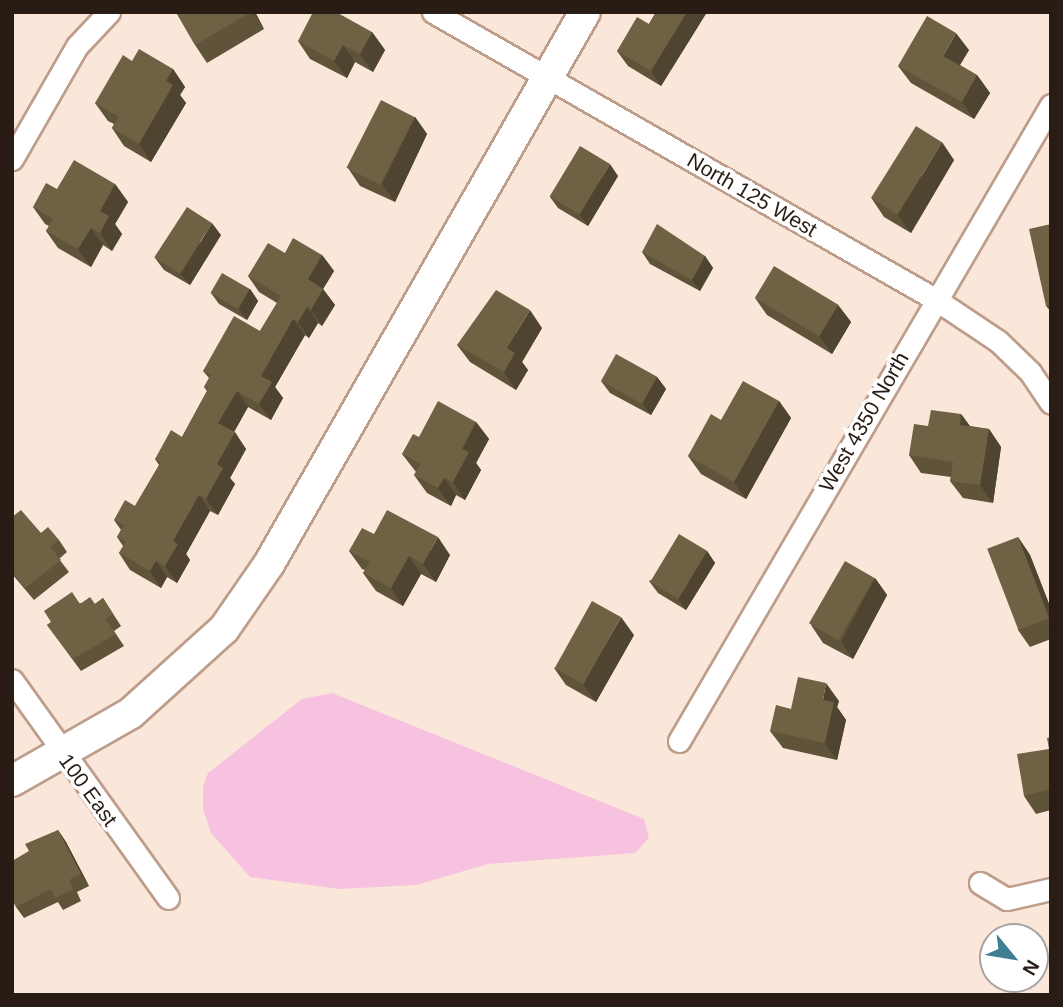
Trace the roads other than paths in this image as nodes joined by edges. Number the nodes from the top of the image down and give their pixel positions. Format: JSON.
{"nodes":[{"id":1,"x":109,"y":12,"type":"edge"},
{"id":2,"x":433,"y":12,"type":"edge"},
{"id":3,"x":585,"y":12,"type":"edge"},
{"id":4,"x":547,"y":78,"type":"junction"},
{"id":5,"x":1051,"y":105,"type":"edge"},
{"id":6,"x":12,"y":159,"type":"edge"},
{"id":7,"x":935,"y":299,"type":"junction"},
{"id":8,"x":1051,"y":403,"type":"edge"},
{"id":9,"x":12,"y":680,"type":"edge"},
{"id":10,"x":679,"y":741,"type":"dead end"},
{"id":11,"x":62,"y":754,"type":"junction"},
{"id":12,"x":12,"y":781,"type":"edge"},
{"id":13,"x":980,"y":883,"type":"dead end"},
{"id":14,"x":1051,"y":889,"type":"edge"},
{"id":15,"x":168,"y":898,"type":"dead end"}],
"edges":[{"from":1,"to":6,"type":"street"},
{"from":2,"to":4,"type":"street","name":"North 125 West"},
{"from":3,"to":4,"type":"street"},
{"from":4,"to":7,"type":"street","name":"North 125 West"},
{"from":4,"to":11,"type":"street"},
{"from":5,"to":7,"type":"street","name":"West 4350 North"},
{"from":7,"to":8,"type":"street","name":"North 125 West"},
{"from":7,"to":10,"type":"street","name":"West 4350 North"},
{"from":9,"to":11,"type":"street","name":"100 East"},
{"from":11,"to":12,"type":"street"},
{"from":11,"to":15,"type":"street","name":"100 East"},
{"from":13,"to":14,"type":"street"}]}
